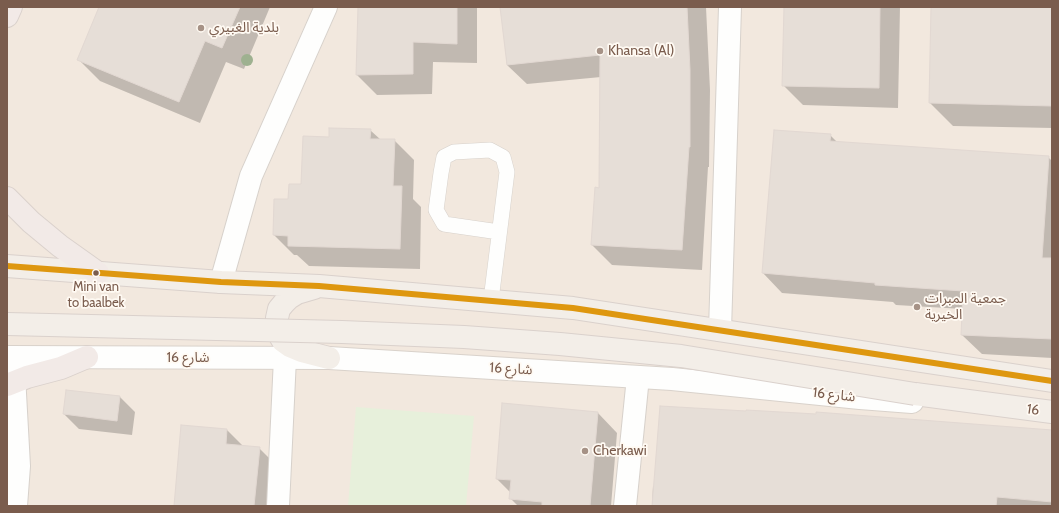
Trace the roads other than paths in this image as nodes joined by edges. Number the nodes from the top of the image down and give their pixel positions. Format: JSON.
{"nodes":[{"id":1,"x":11,"y":7,"type":"edge"},
{"id":2,"x":326,"y":7,"type":"edge"},
{"id":3,"x":730,"y":7,"type":"edge"},
{"id":4,"x":7,"y":16,"type":"edge"},
{"id":5,"x":7,"y":198,"type":"edge"},
{"id":6,"x":499,"y":232,"type":"junction"},
{"id":7,"x":7,"y":266,"type":"edge"},
{"id":8,"x":98,"y":273,"type":"junction"},
{"id":9,"x":222,"y":282,"type":"junction"},
{"id":10,"x":319,"y":286,"type":"junction"},
{"id":11,"x":491,"y":300,"type":"junction"},
{"id":12,"x":7,"y":324,"type":"edge"},
{"id":13,"x":720,"y":330,"type":"junction"},
{"id":14,"x":10,"y":357,"type":"edge"},
{"id":15,"x":87,"y":357,"type":"junction"},
{"id":16,"x":285,"y":358,"type":"junction"},
{"id":17,"x":328,"y":358,"type":"junction"},
{"id":18,"x":638,"y":377,"type":"junction"},
{"id":19,"x":1052,"y":380,"type":"edge"},
{"id":20,"x":11,"y":383,"type":"edge"},
{"id":21,"x":1015,"y":407,"type":"junction"},
{"id":22,"x":1052,"y":412,"type":"edge"},
{"id":23,"x":16,"y":506,"type":"edge"},
{"id":24,"x":278,"y":506,"type":"edge"},
{"id":25,"x":625,"y":506,"type":"edge"}],
"edges":[{"from":1,"to":4,"type":"highway"},
{"from":2,"to":9,"type":"street"},
{"from":3,"to":13,"type":"street"},
{"from":5,"to":8,"type":"highway"},
{"from":6,"to":6,"type":"lane"},
{"from":6,"to":11,"type":"lane"},
{"from":7,"to":8,"type":"main road"},
{"from":8,"to":9,"type":"main road"},
{"from":9,"to":10,"type":"main road"},
{"from":10,"to":11,"type":"main road"},
{"from":10,"to":17,"type":"main road"},
{"from":11,"to":13,"type":"main road"},
{"from":12,"to":21,"type":"main road","name":"شارع 16","bridge":true},
{"from":13,"to":19,"type":"main road"},
{"from":14,"to":15,"type":"street","name":"شارع 16"},
{"from":14,"to":20,"type":"street"},
{"from":15,"to":16,"type":"street","name":"شارع 16"},
{"from":15,"to":20,"type":"highway"},
{"from":16,"to":17,"type":"street","name":"شارع 16"},
{"from":16,"to":24,"type":"street"},
{"from":17,"to":18,"type":"street","name":"شارع 16"},
{"from":18,"to":21,"type":"street","name":"شارع 16"},
{"from":18,"to":25,"type":"street"},
{"from":20,"to":23,"type":"street"},
{"from":21,"to":22,"type":"main road","name":"16"}]}
